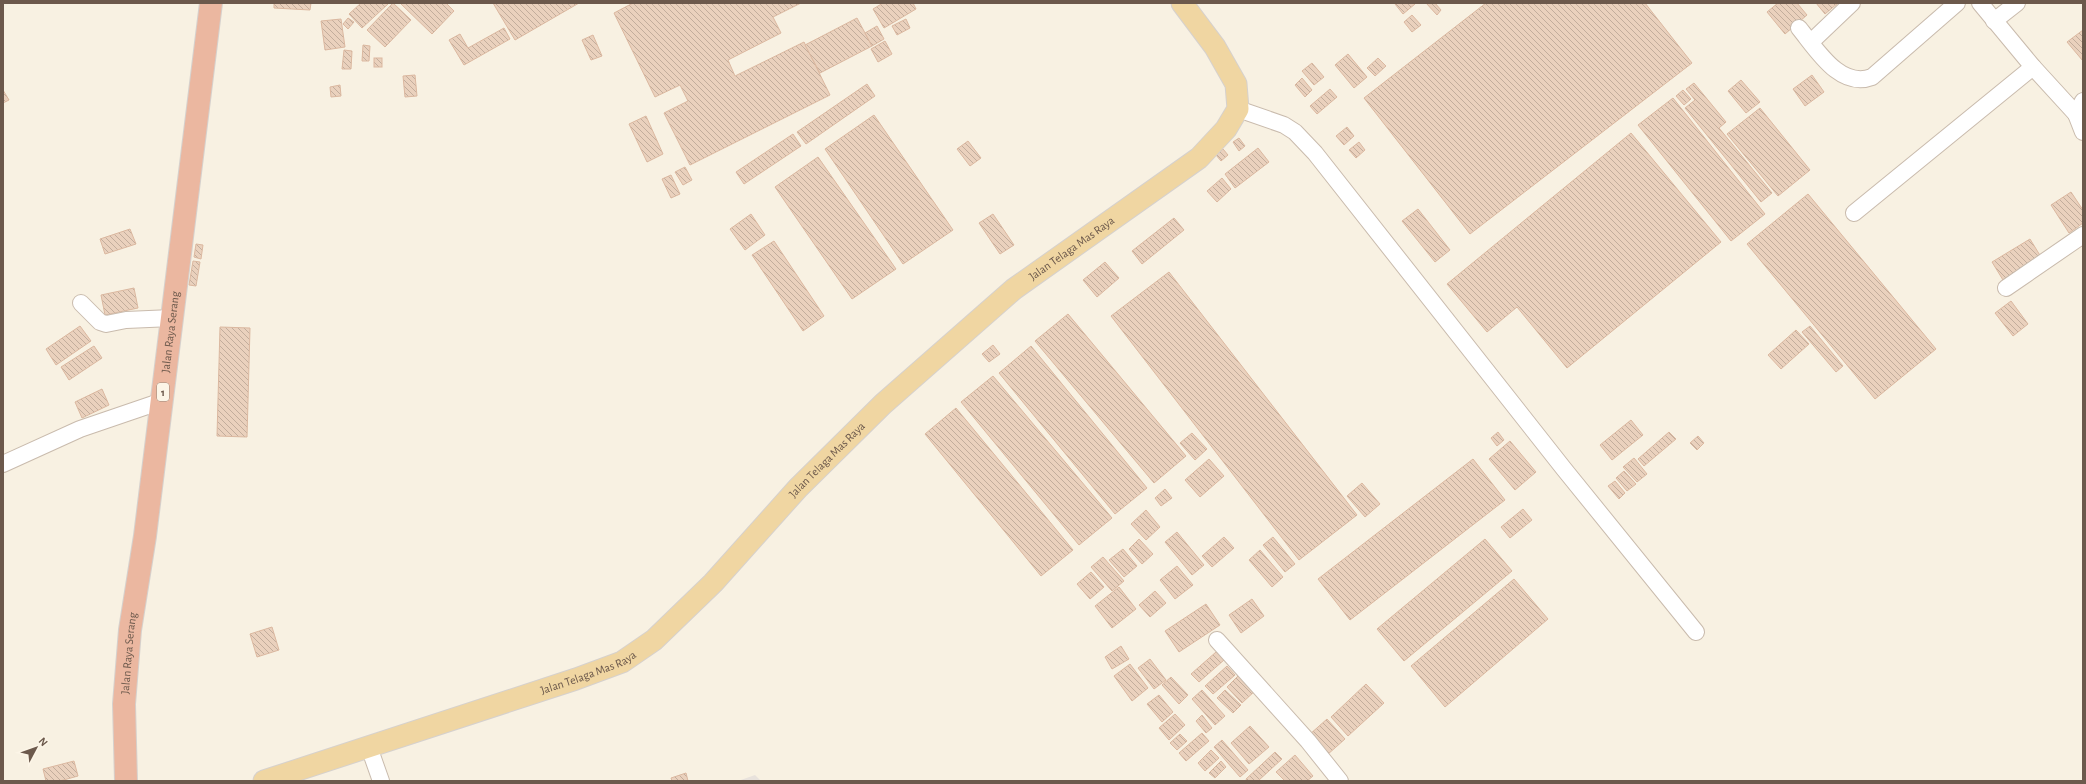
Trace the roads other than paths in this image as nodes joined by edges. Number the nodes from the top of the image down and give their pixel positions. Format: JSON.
{"nodes":[{"id":1,"x":211,"y":3,"type":"edge"},
{"id":2,"x":1182,"y":3,"type":"edge"},
{"id":3,"x":1852,"y":3,"type":"edge"},
{"id":4,"x":1957,"y":3,"type":"edge"},
{"id":5,"x":1980,"y":3,"type":"edge"},
{"id":6,"x":2017,"y":3,"type":"edge"},
{"id":7,"x":1994,"y":21,"type":"junction"},
{"id":8,"x":1799,"y":28,"type":"dead end"},
{"id":9,"x":1811,"y":42,"type":"junction"},
{"id":10,"x":2033,"y":67,"type":"junction"},
{"id":11,"x":2080,"y":108,"type":"edge"},
{"id":12,"x":1238,"y":109,"type":"junction"},
{"id":13,"x":2083,"y":132,"type":"edge"},
{"id":14,"x":1854,"y":213,"type":"dead end"},
{"id":15,"x":2083,"y":235,"type":"edge"},
{"id":16,"x":2006,"y":288,"type":"dead end"},
{"id":17,"x":81,"y":304,"type":"dead end"},
{"id":18,"x":172,"y":318,"type":"junction"},
{"id":19,"x":162,"y":401,"type":"junction"},
{"id":20,"x":3,"y":464,"type":"edge"},
{"id":21,"x":1696,"y":632,"type":"dead end"},
{"id":22,"x":1217,"y":640,"type":"dead end"},
{"id":23,"x":369,"y":747,"type":"junction"},
{"id":24,"x":126,"y":781,"type":"edge"},
{"id":25,"x":264,"y":781,"type":"edge"},
{"id":26,"x":381,"y":781,"type":"edge"},
{"id":27,"x":1340,"y":781,"type":"edge"}],
"edges":[{"from":1,"to":18,"type":"highway","name":"Jalan Raya Serang","number":"1"},
{"from":2,"to":12,"type":"main road"},
{"from":3,"to":9,"type":"street"},
{"from":4,"to":9,"type":"street"},
{"from":5,"to":7,"type":"street"},
{"from":6,"to":7,"type":"street"},
{"from":7,"to":10,"type":"street"},
{"from":8,"to":9,"type":"street"},
{"from":10,"to":11,"type":"street"},
{"from":10,"to":14,"type":"street"},
{"from":11,"to":13,"type":"street"},
{"from":12,"to":21,"type":"street"},
{"from":12,"to":23,"type":"main road","name":"Jalan Telaga Mas Raya"},
{"from":15,"to":16,"type":"street"},
{"from":17,"to":18,"type":"street"},
{"from":18,"to":19,"type":"highway","name":"Jalan Raya Serang","number":"1"},
{"from":19,"to":20,"type":"street"},
{"from":19,"to":24,"type":"highway","name":"Jalan Raya Serang","number":"1"},
{"from":22,"to":27,"type":"street"},
{"from":23,"to":25,"type":"main road","name":"Jalan Telaga Mas Raya"},
{"from":23,"to":26,"type":"street"}]}
